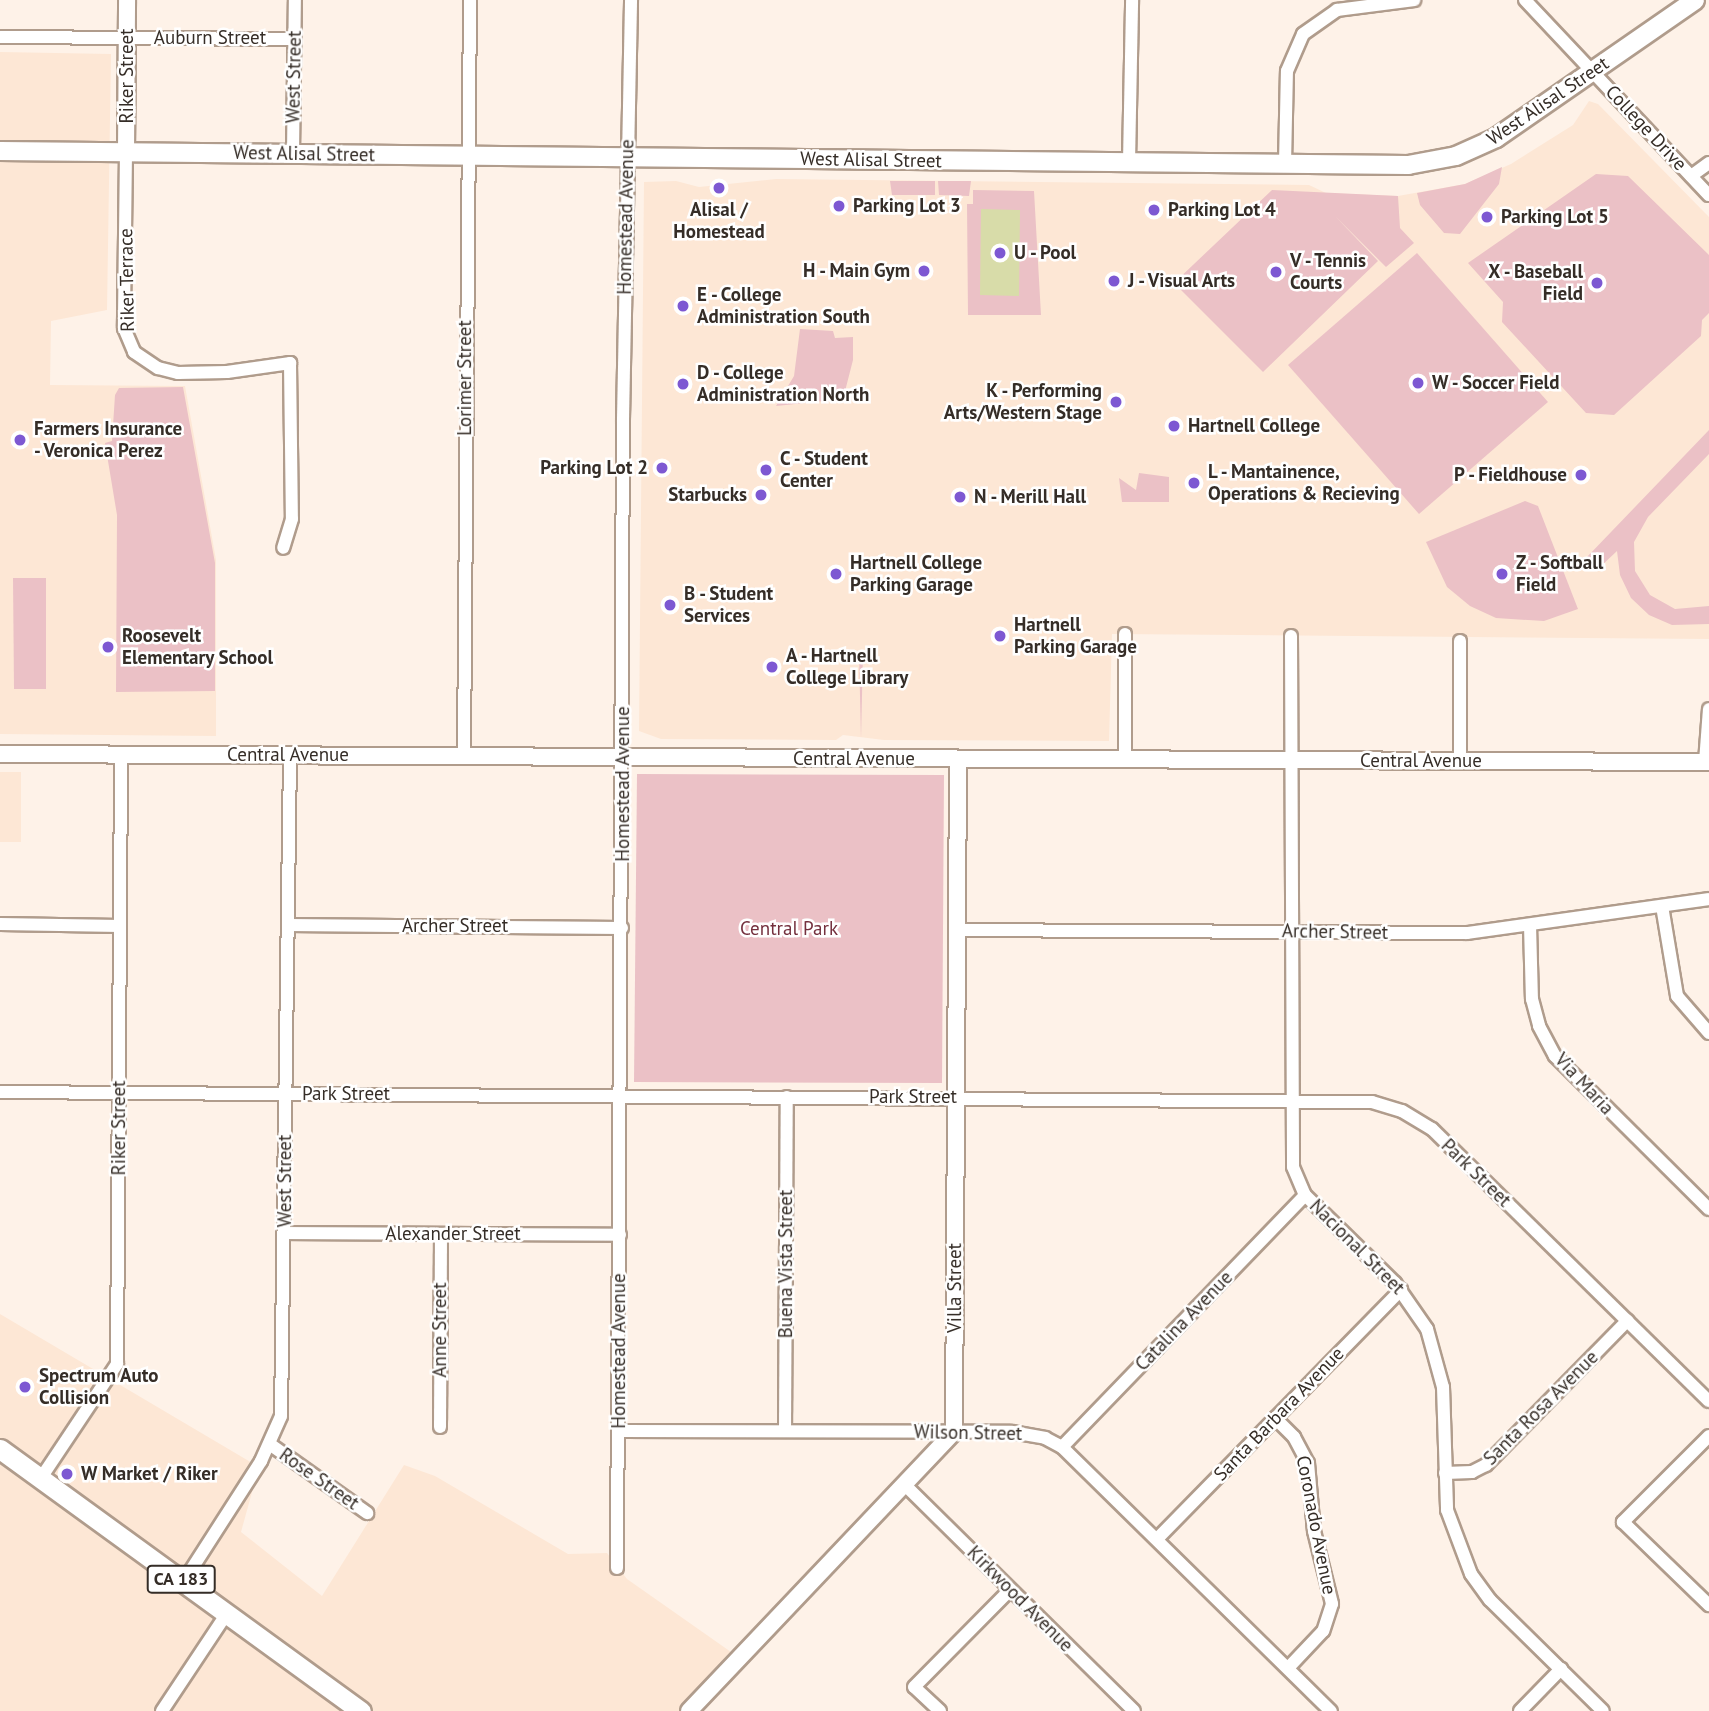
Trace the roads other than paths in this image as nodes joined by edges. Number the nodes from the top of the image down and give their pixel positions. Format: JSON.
{"nodes":[{"id":1,"x":127,"y":0,"type":"edge"},
{"id":2,"x":295,"y":0,"type":"edge"},
{"id":3,"x":470,"y":0,"type":"edge"},
{"id":4,"x":631,"y":0,"type":"edge"},
{"id":5,"x":1132,"y":0,"type":"edge"},
{"id":6,"x":1414,"y":0,"type":"edge"},
{"id":7,"x":1525,"y":0,"type":"edge"},
{"id":8,"x":1695,"y":0,"type":"edge"},
{"id":9,"x":0,"y":37,"type":"edge"},
{"id":10,"x":126,"y":38,"type":"junction"},
{"id":11,"x":295,"y":39,"type":"junction"},
{"id":12,"x":1595,"y":70,"type":"junction"},
{"id":13,"x":0,"y":151,"type":"edge"},
{"id":14,"x":126,"y":152,"type":"junction"},
{"id":15,"x":293,"y":153,"type":"junction"},
{"id":16,"x":467,"y":156,"type":"junction"},
{"id":17,"x":627,"y":157,"type":"junction"},
{"id":18,"x":1129,"y":162,"type":"junction"},
{"id":19,"x":1709,"y":163,"type":"edge"},
{"id":20,"x":1285,"y":164,"type":"junction"},
{"id":21,"x":1691,"y":176,"type":"junction"},
{"id":22,"x":1709,"y":195,"type":"edge"},
{"id":23,"x":283,"y":548,"type":"dead end"},
{"id":24,"x":1125,"y":634,"type":"dead end"},
{"id":25,"x":1291,"y":636,"type":"dead end"},
{"id":26,"x":1460,"y":641,"type":"dead end"},
{"id":27,"x":1709,"y":709,"type":"edge"},
{"id":28,"x":0,"y":754,"type":"edge"},
{"id":29,"x":290,"y":754,"type":"junction"},
{"id":30,"x":121,"y":755,"type":"junction"},
{"id":31,"x":464,"y":756,"type":"junction"},
{"id":32,"x":623,"y":757,"type":"junction"},
{"id":33,"x":958,"y":759,"type":"junction"},
{"id":34,"x":1125,"y":759,"type":"junction"},
{"id":35,"x":1292,"y":760,"type":"junction"},
{"id":36,"x":1460,"y":761,"type":"junction"},
{"id":37,"x":1707,"y":762,"type":"edge"},
{"id":38,"x":1709,"y":899,"type":"edge"},
{"id":39,"x":1662,"y":906,"type":"junction"},
{"id":40,"x":0,"y":925,"type":"edge"},
{"id":41,"x":288,"y":925,"type":"junction"},
{"id":42,"x":1530,"y":925,"type":"junction"},
{"id":43,"x":120,"y":926,"type":"junction"},
{"id":44,"x":622,"y":928,"type":"junction"},
{"id":45,"x":957,"y":930,"type":"junction"},
{"id":46,"x":1292,"y":932,"type":"junction"},
{"id":47,"x":1709,"y":1033,"type":"edge"},
{"id":48,"x":0,"y":1092,"type":"edge"},
{"id":49,"x":119,"y":1093,"type":"junction"},
{"id":50,"x":285,"y":1094,"type":"junction"},
{"id":51,"x":621,"y":1095,"type":"junction"},
{"id":52,"x":787,"y":1097,"type":"junction"},
{"id":53,"x":956,"y":1097,"type":"junction"},
{"id":54,"x":1290,"y":1100,"type":"junction"},
{"id":55,"x":1305,"y":1195,"type":"junction"},
{"id":56,"x":1709,"y":1209,"type":"edge"},
{"id":57,"x":285,"y":1233,"type":"junction"},
{"id":58,"x":441,"y":1234,"type":"junction"},
{"id":59,"x":620,"y":1235,"type":"junction"},
{"id":60,"x":1401,"y":1290,"type":"junction"},
{"id":61,"x":1627,"y":1321,"type":"junction"},
{"id":62,"x":1709,"y":1401,"type":"edge"},
{"id":63,"x":1275,"y":1418,"type":"junction"},
{"id":64,"x":440,"y":1427,"type":"dead end"},
{"id":65,"x":619,"y":1431,"type":"junction"},
{"id":66,"x":785,"y":1431,"type":"junction"},
{"id":67,"x":954,"y":1432,"type":"junction"},
{"id":68,"x":1709,"y":1436,"type":"edge"},
{"id":69,"x":271,"y":1445,"type":"junction"},
{"id":70,"x":1062,"y":1447,"type":"junction"},
{"id":71,"x":0,"y":1449,"type":"edge"},
{"id":72,"x":1445,"y":1473,"type":"junction"},
{"id":73,"x":41,"y":1478,"type":"junction"},
{"id":74,"x":906,"y":1486,"type":"junction"},
{"id":75,"x":367,"y":1513,"type":"dead end"},
{"id":76,"x":1157,"y":1539,"type":"junction"},
{"id":77,"x":617,"y":1568,"type":"dead end"},
{"id":78,"x":184,"y":1581,"type":"junction"},
{"id":79,"x":1010,"y":1590,"type":"junction"},
{"id":80,"x":1709,"y":1605,"type":"edge"},
{"id":81,"x":227,"y":1613,"type":"junction"},
{"id":82,"x":1288,"y":1668,"type":"junction"},
{"id":83,"x":1561,"y":1670,"type":"junction"},
{"id":84,"x":162,"y":1711,"type":"edge"},
{"id":85,"x":361,"y":1711,"type":"edge"},
{"id":86,"x":689,"y":1711,"type":"edge"},
{"id":87,"x":940,"y":1711,"type":"edge"},
{"id":88,"x":1134,"y":1711,"type":"edge"},
{"id":89,"x":1331,"y":1711,"type":"edge"},
{"id":90,"x":1520,"y":1711,"type":"edge"},
{"id":91,"x":1603,"y":1711,"type":"edge"}],
"edges":[{"from":1,"to":10,"type":"street","name":"Riker Street"},
{"from":2,"to":11,"type":"street","name":"West Street"},
{"from":3,"to":16,"type":"street","name":"Lorimer Street"},
{"from":4,"to":17,"type":"street","name":"Homestead Avenue"},
{"from":5,"to":18,"type":"street"},
{"from":6,"to":20,"type":"street"},
{"from":7,"to":12,"type":"street","name":"College Drive"},
{"from":8,"to":12,"type":"main road","name":"West Alisal Street"},
{"from":9,"to":10,"type":"street","name":"Auburn Street"},
{"from":10,"to":11,"type":"street","name":"Auburn Street"},
{"from":10,"to":14,"type":"street","name":"Riker Street"},
{"from":11,"to":15,"type":"street","name":"West Street"},
{"from":12,"to":20,"type":"main road","name":"West Alisal Street"},
{"from":12,"to":21,"type":"street","name":"College Drive"},
{"from":13,"to":14,"type":"main road","name":"West Alisal Street"},
{"from":14,"to":15,"type":"main road","name":"West Alisal Street"},
{"from":14,"to":23,"type":"street","name":"Riker Terrace"},
{"from":15,"to":16,"type":"main road","name":"West Alisal Street"},
{"from":16,"to":17,"type":"main road","name":"West Alisal Street"},
{"from":16,"to":31,"type":"street","name":"Lorimer Street"},
{"from":17,"to":18,"type":"main road","name":"West Alisal Street"},
{"from":17,"to":32,"type":"street","name":"Homestead Avenue"},
{"from":18,"to":20,"type":"main road","name":"West Alisal Street"},
{"from":19,"to":21,"type":"street"},
{"from":21,"to":22,"type":"street","name":"College Drive"},
{"from":24,"to":34,"type":"street"},
{"from":25,"to":35,"type":"street","name":"Nacional Street"},
{"from":26,"to":36,"type":"street"},
{"from":27,"to":37,"type":"street"},
{"from":28,"to":30,"type":"street","name":"Central Avenue"},
{"from":29,"to":30,"type":"street","name":"Central Avenue"},
{"from":29,"to":31,"type":"street","name":"Central Avenue"},
{"from":29,"to":41,"type":"street","name":"West Street"},
{"from":30,"to":43,"type":"street","name":"Riker Street"},
{"from":31,"to":32,"type":"street","name":"Central Avenue"},
{"from":32,"to":33,"type":"street","name":"Central Avenue"},
{"from":32,"to":44,"type":"street","name":"Homestead Avenue"},
{"from":33,"to":34,"type":"street","name":"Central Avenue"},
{"from":33,"to":45,"type":"street","name":"Villa Street"},
{"from":34,"to":35,"type":"street","name":"Central Avenue"},
{"from":35,"to":36,"type":"street","name":"Central Avenue"},
{"from":35,"to":46,"type":"street","name":"Nacional Street"},
{"from":36,"to":37,"type":"street","name":"Central Avenue"},
{"from":38,"to":39,"type":"street","name":"Archer Street"},
{"from":39,"to":42,"type":"street","name":"Archer Street"},
{"from":39,"to":47,"type":"street"},
{"from":40,"to":43,"type":"street"},
{"from":41,"to":44,"type":"street","name":"Archer Street"},
{"from":41,"to":50,"type":"street","name":"West Street"},
{"from":42,"to":46,"type":"street","name":"Archer Street"},
{"from":42,"to":56,"type":"street","name":"Via Maria"},
{"from":43,"to":49,"type":"street","name":"Riker Street"},
{"from":44,"to":51,"type":"street","name":"Homestead Avenue"},
{"from":45,"to":46,"type":"street","name":"Archer Street"},
{"from":45,"to":53,"type":"street","name":"Villa Street"},
{"from":46,"to":54,"type":"street","name":"Nacional Street"},
{"from":48,"to":49,"type":"street","name":"Park Street"},
{"from":49,"to":50,"type":"street","name":"Park Street"},
{"from":49,"to":73,"type":"street","name":"Riker Street"},
{"from":50,"to":51,"type":"street","name":"Park Street"},
{"from":50,"to":57,"type":"street","name":"West Street"},
{"from":51,"to":52,"type":"street","name":"Park Street"},
{"from":51,"to":59,"type":"street","name":"Homestead Avenue"},
{"from":52,"to":53,"type":"street","name":"Park Street"},
{"from":52,"to":66,"type":"street","name":"Buena Vista Street"},
{"from":53,"to":54,"type":"street","name":"Park Street"},
{"from":53,"to":67,"type":"street","name":"Villa Street"},
{"from":54,"to":55,"type":"street","name":"Nacional Street"},
{"from":54,"to":61,"type":"street","name":"Park Street"},
{"from":55,"to":60,"type":"street","name":"Nacional Street"},
{"from":55,"to":70,"type":"street","name":"Catalina Avenue"},
{"from":57,"to":58,"type":"street","name":"Alexander Street"},
{"from":57,"to":69,"type":"street","name":"West Street"},
{"from":58,"to":59,"type":"street","name":"Alexander Street"},
{"from":58,"to":64,"type":"street","name":"Anne Street"},
{"from":59,"to":65,"type":"street","name":"Homestead Avenue"},
{"from":60,"to":63,"type":"street","name":"Santa Barbara Avenue"},
{"from":60,"to":72,"type":"street","name":"Nacional Street"},
{"from":61,"to":62,"type":"street","name":"Park Street"},
{"from":61,"to":72,"type":"street","name":"Santa Rosa Avenue"},
{"from":63,"to":76,"type":"street","name":"Santa Barbara Avenue"},
{"from":63,"to":82,"type":"street","name":"Coronado Avenue"},
{"from":65,"to":66,"type":"street","name":"Wilson Street"},
{"from":65,"to":77,"type":"street","name":"Homestead Avenue"},
{"from":66,"to":67,"type":"street","name":"Wilson Street"},
{"from":67,"to":70,"type":"street","name":"Wilson Street"},
{"from":67,"to":74,"type":"street"},
{"from":68,"to":80,"type":"street"},
{"from":69,"to":75,"type":"street","name":"Rose Street"},
{"from":69,"to":78,"type":"street","name":"West Street"},
{"from":70,"to":76,"type":"street","name":"Wilson Street"},
{"from":71,"to":73,"type":"main road","number":"CA 183"},
{"from":72,"to":83,"type":"street","name":"Nacional Street"},
{"from":73,"to":78,"type":"main road","number":"CA 183"},
{"from":74,"to":79,"type":"street","name":"Kirkwood Avenue"},
{"from":74,"to":86,"type":"street"},
{"from":76,"to":82,"type":"street","name":"Wilson Street"},
{"from":78,"to":81,"type":"main road","number":"CA 183"},
{"from":79,"to":87,"type":"street"},
{"from":79,"to":88,"type":"street","name":"Kirkwood Avenue"},
{"from":81,"to":84,"type":"street"},
{"from":81,"to":85,"type":"main road","number":"CA 183"},
{"from":82,"to":89,"type":"street","name":"Wilson Street"},
{"from":83,"to":90,"type":"street"},
{"from":83,"to":91,"type":"street","name":"Nacional Street"}]}
